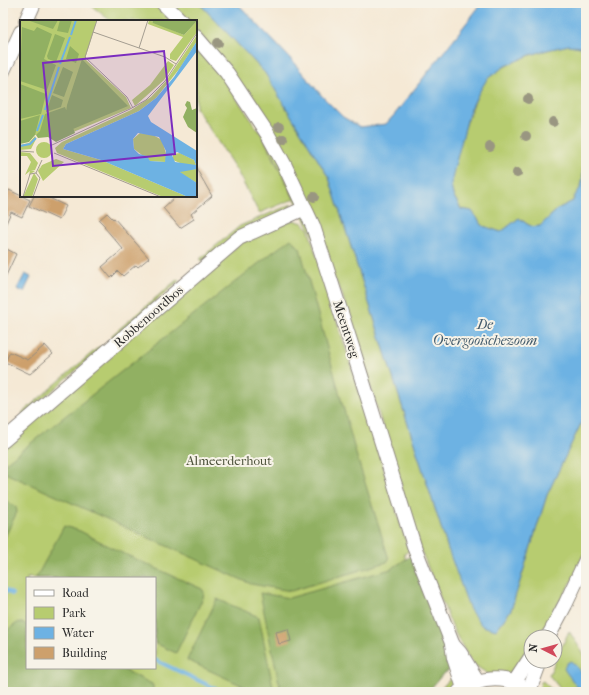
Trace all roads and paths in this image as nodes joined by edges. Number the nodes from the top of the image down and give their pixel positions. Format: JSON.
{"nodes":[{"id":1,"x":34,"y":3,"type":"edge"},
{"id":2,"x":162,"y":3,"type":"edge"},
{"id":3,"x":26,"y":20,"type":"edge"},
{"id":4,"x":180,"y":20,"type":"edge"},
{"id":5,"x":20,"y":34,"type":"edge"},
{"id":6,"x":197,"y":38,"type":"edge"},
{"id":7,"x":3,"y":71,"type":"edge"},
{"id":8,"x":304,"y":208,"type":"junction"},
{"id":9,"x":3,"y":441,"type":"edge"},
{"id":10,"x":586,"y":560,"type":"edge"},
{"id":11,"x":552,"y":629,"type":"edge"},
{"id":12,"x":452,"y":643,"type":"junction"},
{"id":13,"x":523,"y":669,"type":"edge"},
{"id":14,"x":537,"y":669,"type":"edge"},
{"id":15,"x":478,"y":682,"type":"junction"},
{"id":16,"x":514,"y":683,"type":"junction"},
{"id":17,"x":462,"y":690,"type":"edge"},
{"id":18,"x":530,"y":691,"type":"edge"}],
"edges":[{"from":1,"to":3,"type":"street"},
{"from":2,"to":4,"type":"street"},
{"from":5,"to":7,"type":"street"},
{"from":6,"to":8,"type":"street","name":"Meentweg"},
{"from":8,"to":9,"type":"street","name":"Robbenoordbos"},
{"from":8,"to":12,"type":"street","name":"Meentweg"},
{"from":10,"to":11,"type":"street"},
{"from":12,"to":15,"type":"street","name":"Meentweg"},
{"from":12,"to":17,"type":"street","name":"Meentweg"},
{"from":13,"to":16,"type":"street"},
{"from":14,"to":18,"type":"street"},
{"from":15,"to":16,"type":"street"},
{"from":15,"to":17,"type":"street"},
{"from":16,"to":18,"type":"street"}]}
